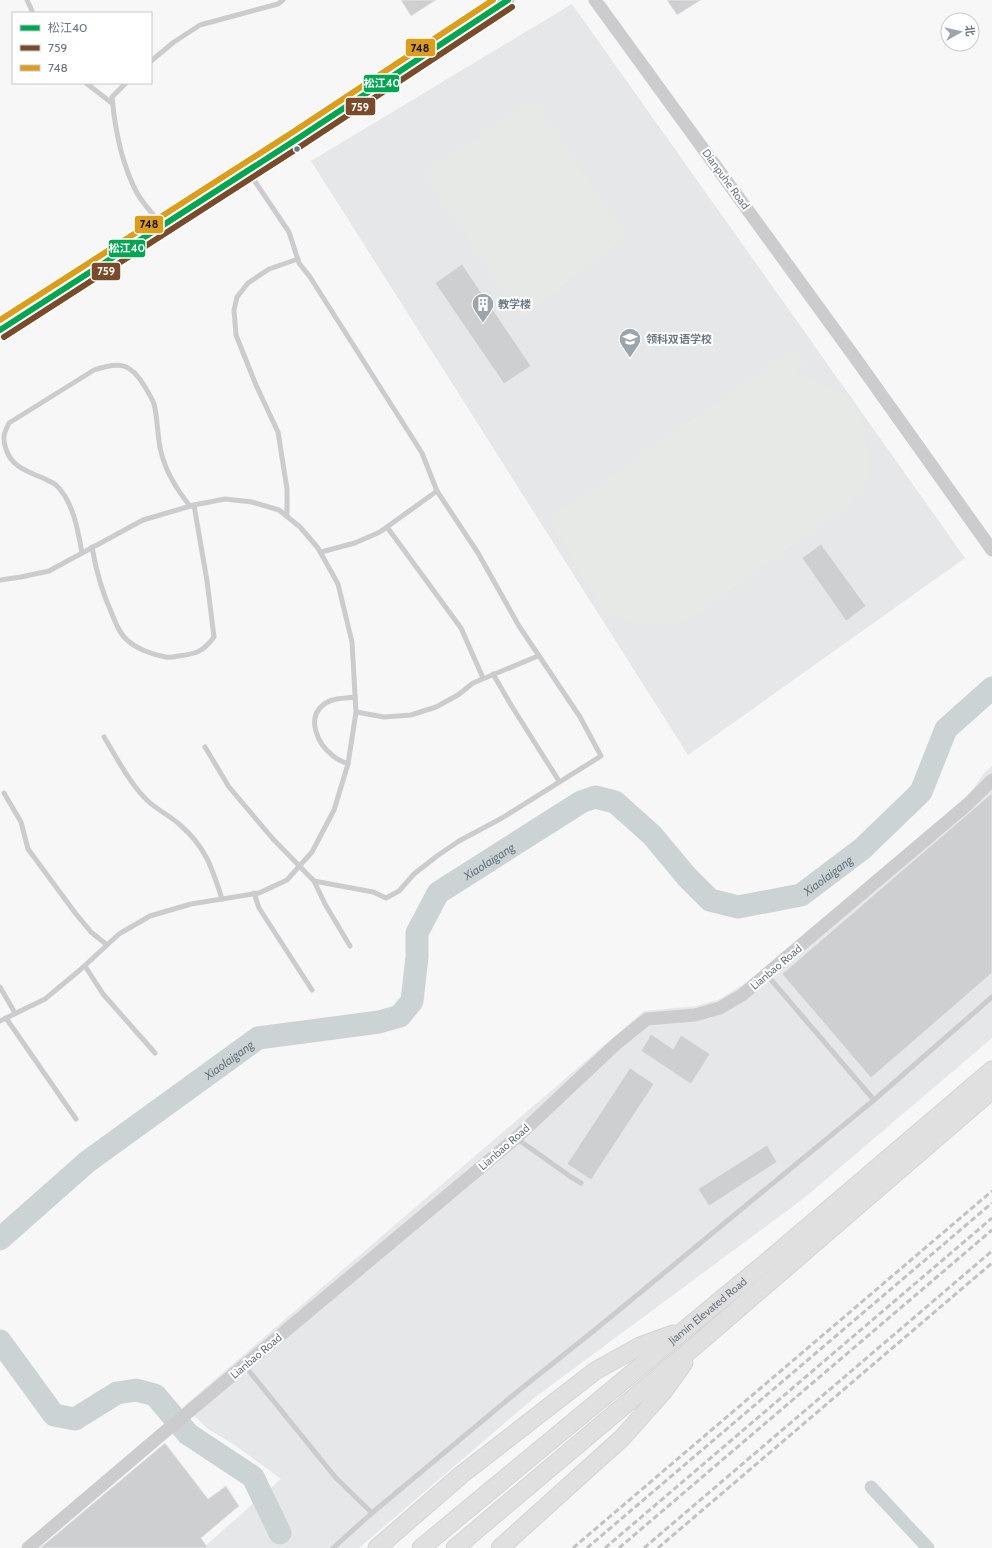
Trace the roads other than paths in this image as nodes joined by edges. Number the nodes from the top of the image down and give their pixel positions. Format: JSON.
{"nodes":[{"id":1,"x":27,"y":0,"type":"edge"},
{"id":2,"x":283,"y":0,"type":"edge"},
{"id":3,"x":508,"y":0,"type":"edge"},
{"id":4,"x":595,"y":0,"type":"edge"},
{"id":5,"x":33,"y":12,"type":"edge"},
{"id":6,"x":152,"y":60,"type":"edge"},
{"id":7,"x":87,"y":84,"type":"edge"},
{"id":8,"x":125,"y":84,"type":"edge"},
{"id":9,"x":113,"y":104,"type":"junction"},
{"id":10,"x":247,"y":171,"type":"junction"},
{"id":11,"x":162,"y":226,"type":"junction"},
{"id":12,"x":298,"y":259,"type":"junction"},
{"id":13,"x":0,"y":330,"type":"edge"},
{"id":14,"x":437,"y":491,"type":"junction"},
{"id":15,"x":192,"y":505,"type":"junction"},
{"id":16,"x":287,"y":516,"type":"junction"},
{"id":17,"x":387,"y":527,"type":"junction"},
{"id":18,"x":92,"y":547,"type":"junction"},
{"id":19,"x":992,"y":550,"type":"edge"},
{"id":20,"x":82,"y":552,"type":"junction"},
{"id":21,"x":321,"y":552,"type":"junction"},
{"id":22,"x":0,"y":580,"type":"edge"},
{"id":23,"x":538,"y":656,"type":"junction"},
{"id":24,"x":493,"y":674,"type":"junction"},
{"id":25,"x":483,"y":678,"type":"junction"},
{"id":26,"x":355,"y":697,"type":"junction"},
{"id":27,"x":356,"y":712,"type":"junction"},
{"id":28,"x":104,"y":737,"type":"dead end"},
{"id":29,"x":205,"y":747,"type":"dead end"},
{"id":30,"x":348,"y":764,"type":"junction"},
{"id":31,"x":992,"y":780,"type":"edge"},
{"id":32,"x":560,"y":781,"type":"junction"},
{"id":33,"x":4,"y":794,"type":"dead end"},
{"id":34,"x":299,"y":866,"type":"junction"},
{"id":35,"x":314,"y":881,"type":"junction"},
{"id":36,"x":254,"y":894,"type":"junction"},
{"id":37,"x":222,"y":899,"type":"junction"},
{"id":38,"x":107,"y":945,"type":"junction"},
{"id":39,"x":350,"y":946,"type":"dead end"},
{"id":40,"x":85,"y":966,"type":"junction"},
{"id":41,"x":767,"y":975,"type":"junction"},
{"id":42,"x":0,"y":987,"type":"edge"},
{"id":43,"x":312,"y":990,"type":"dead end"},
{"id":44,"x":992,"y":997,"type":"edge"},
{"id":45,"x":15,"y":1013,"type":"junction"},
{"id":46,"x":6,"y":1018,"type":"junction"},
{"id":47,"x":0,"y":1021,"type":"edge"},
{"id":48,"x":155,"y":1053,"type":"dead end"},
{"id":49,"x":992,"y":1070,"type":"edge"},
{"id":50,"x":992,"y":1090,"type":"edge"},
{"id":51,"x":874,"y":1100,"type":"junction"},
{"id":52,"x":76,"y":1119,"type":"dead end"},
{"id":53,"x":516,"y":1138,"type":"junction"},
{"id":54,"x":581,"y":1183,"type":"dead end"},
{"id":55,"x":686,"y":1329,"type":"junction"},
{"id":56,"x":702,"y":1340,"type":"junction"},
{"id":57,"x":244,"y":1366,"type":"junction"},
{"id":58,"x":372,"y":1513,"type":"junction"},
{"id":59,"x":28,"y":1548,"type":"edge"},
{"id":60,"x":333,"y":1548,"type":"edge"},
{"id":61,"x":377,"y":1548,"type":"edge"},
{"id":62,"x":421,"y":1548,"type":"edge"},
{"id":63,"x":455,"y":1548,"type":"edge"},
{"id":64,"x":500,"y":1548,"type":"edge"}],
"edges":[{"from":1,"to":5,"type":"lane"},
{"from":2,"to":6,"type":"lane"},
{"from":3,"to":10,"type":"street"},
{"from":4,"to":19,"type":"street","name":"Dianpuhe Road"},
{"from":7,"to":9,"type":"lane"},
{"from":8,"to":9,"type":"lane"},
{"from":9,"to":11,"type":"lane"},
{"from":10,"to":11,"type":"street"},
{"from":10,"to":12,"type":"lane"},
{"from":11,"to":13,"type":"street"},
{"from":12,"to":14,"type":"lane"},
{"from":12,"to":16,"type":"lane"},
{"from":14,"to":17,"type":"lane"},
{"from":14,"to":23,"type":"lane"},
{"from":15,"to":16,"type":"lane"},
{"from":15,"to":18,"type":"lane"},
{"from":15,"to":18,"type":"lane"},
{"from":15,"to":20,"type":"lane"},
{"from":16,"to":21,"type":"lane"},
{"from":17,"to":21,"type":"lane"},
{"from":17,"to":25,"type":"lane"},
{"from":18,"to":20,"type":"lane"},
{"from":20,"to":22,"type":"lane"},
{"from":21,"to":26,"type":"lane"},
{"from":23,"to":24,"type":"lane"},
{"from":23,"to":32,"type":"lane"},
{"from":24,"to":25,"type":"lane"},
{"from":24,"to":32,"type":"lane"},
{"from":25,"to":27,"type":"lane"},
{"from":26,"to":27,"type":"lane"},
{"from":26,"to":30,"type":"lane"},
{"from":27,"to":30,"type":"lane"},
{"from":28,"to":37,"type":"lane"},
{"from":29,"to":34,"type":"lane"},
{"from":30,"to":34,"type":"lane"},
{"from":31,"to":41,"type":"street","name":"Lianbao Road"},
{"from":32,"to":35,"type":"lane"},
{"from":33,"to":38,"type":"lane"},
{"from":34,"to":35,"type":"lane"},
{"from":34,"to":36,"type":"lane"},
{"from":35,"to":39,"type":"lane"},
{"from":36,"to":37,"type":"lane"},
{"from":36,"to":43,"type":"lane"},
{"from":37,"to":38,"type":"lane"},
{"from":38,"to":40,"type":"lane"},
{"from":40,"to":45,"type":"lane"},
{"from":40,"to":48,"type":"lane"},
{"from":41,"to":51,"type":"lane"},
{"from":41,"to":53,"type":"street","name":"Lianbao Road"},
{"from":42,"to":45,"type":"lane"},
{"from":44,"to":51,"type":"lane"},
{"from":45,"to":46,"type":"lane"},
{"from":46,"to":47,"type":"lane"},
{"from":46,"to":52,"type":"lane"},
{"from":49,"to":55,"type":"highway","name":"Jiamin Elevated Road"},
{"from":50,"to":56,"type":"highway","name":"Jiamin Elevated Road"},
{"from":51,"to":58,"type":"lane"},
{"from":53,"to":54,"type":"lane"},
{"from":53,"to":57,"type":"street","name":"Lianbao Road"},
{"from":55,"to":61,"type":"highway"},
{"from":55,"to":62,"type":"highway","name":"Jiamin Elevated Road"},
{"from":56,"to":63,"type":"highway","name":"Jiamin Elevated Road"},
{"from":56,"to":64,"type":"highway"},
{"from":57,"to":58,"type":"lane"},
{"from":57,"to":59,"type":"street","name":"Lianbao Road"},
{"from":58,"to":60,"type":"lane"}]}
